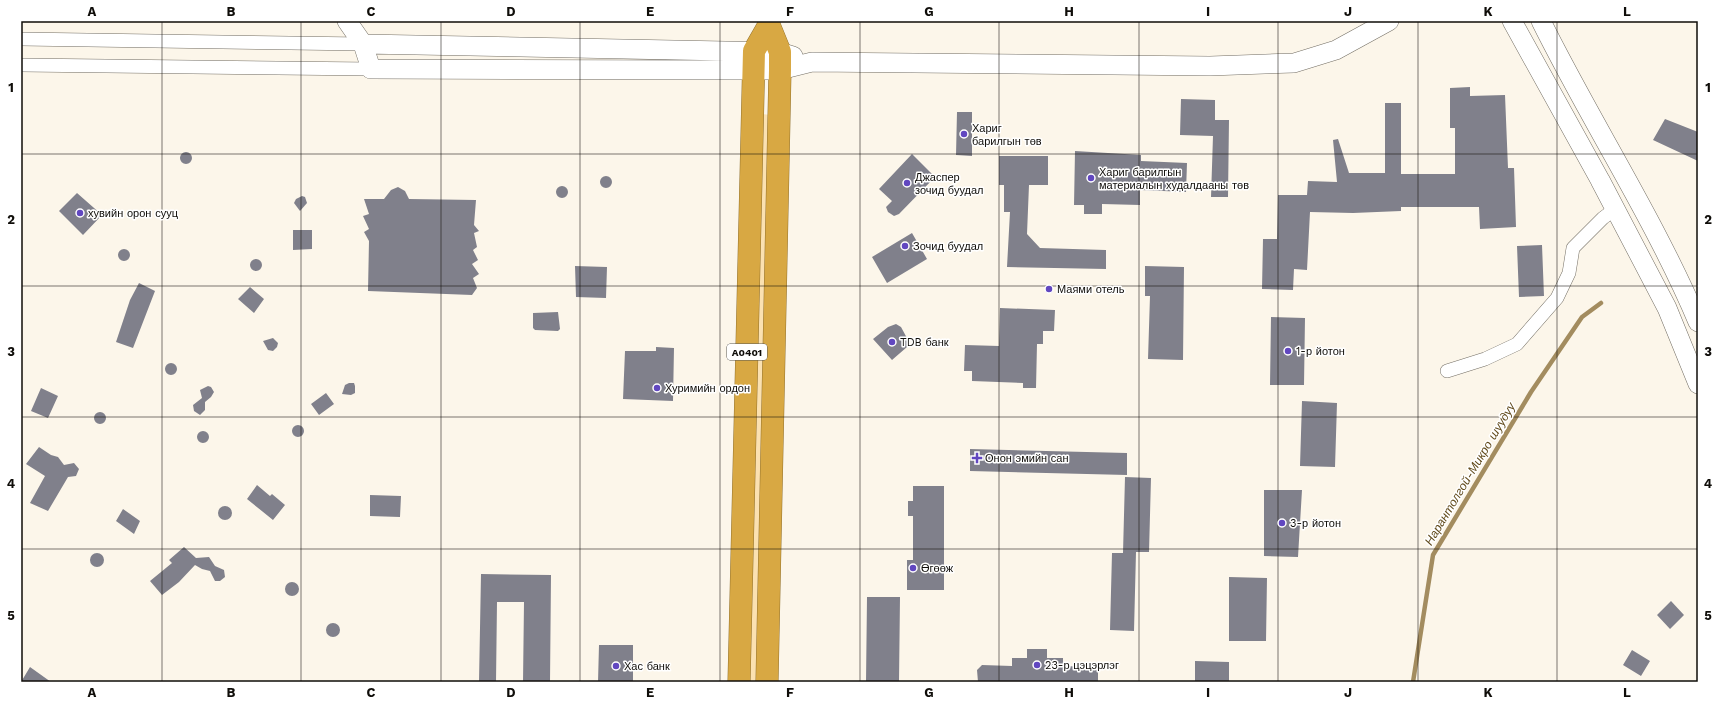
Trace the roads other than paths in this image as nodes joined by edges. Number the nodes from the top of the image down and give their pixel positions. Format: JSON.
{"nodes":[{"id":1,"x":347,"y":21,"type":"edge"},
{"id":2,"x":1389,"y":21,"type":"edge"},
{"id":3,"x":1512,"y":21,"type":"edge"},
{"id":4,"x":1541,"y":21,"type":"edge"},
{"id":5,"x":769,"y":23,"type":"edge"},
{"id":6,"x":21,"y":39,"type":"edge"},
{"id":7,"x":363,"y":44,"type":"junction"},
{"id":8,"x":754,"y":61,"type":"junction"},
{"id":9,"x":780,"y":61,"type":"junction"},
{"id":10,"x":21,"y":64,"type":"edge"},
{"id":11,"x":371,"y":69,"type":"junction"},
{"id":12,"x":1615,"y":209,"type":"junction"},
{"id":13,"x":1698,"y":322,"type":"edge"},
{"id":14,"x":1447,"y":371,"type":"dead end"},
{"id":15,"x":1698,"y":384,"type":"edge"},
{"id":16,"x":739,"y":682,"type":"edge"},
{"id":17,"x":767,"y":682,"type":"edge"}],
"edges":[{"from":1,"to":7,"type":"main road"},
{"from":2,"to":9,"type":"main road"},
{"from":3,"to":12,"type":"main road"},
{"from":4,"to":13,"type":"main road"},
{"from":5,"to":8,"type":"highway","number":"A0401"},
{"from":5,"to":9,"type":"highway","number":"A0401"},
{"from":6,"to":7,"type":"street"},
{"from":7,"to":8,"type":"main road"},
{"from":7,"to":11,"type":"main road"},
{"from":8,"to":9,"type":"main road"},
{"from":8,"to":11,"type":"main road"},
{"from":8,"to":16,"type":"highway","number":"A0401"},
{"from":9,"to":17,"type":"highway","number":"A0401"},
{"from":10,"to":11,"type":"street"},
{"from":12,"to":14,"type":"street"},
{"from":12,"to":15,"type":"main road"}]}
